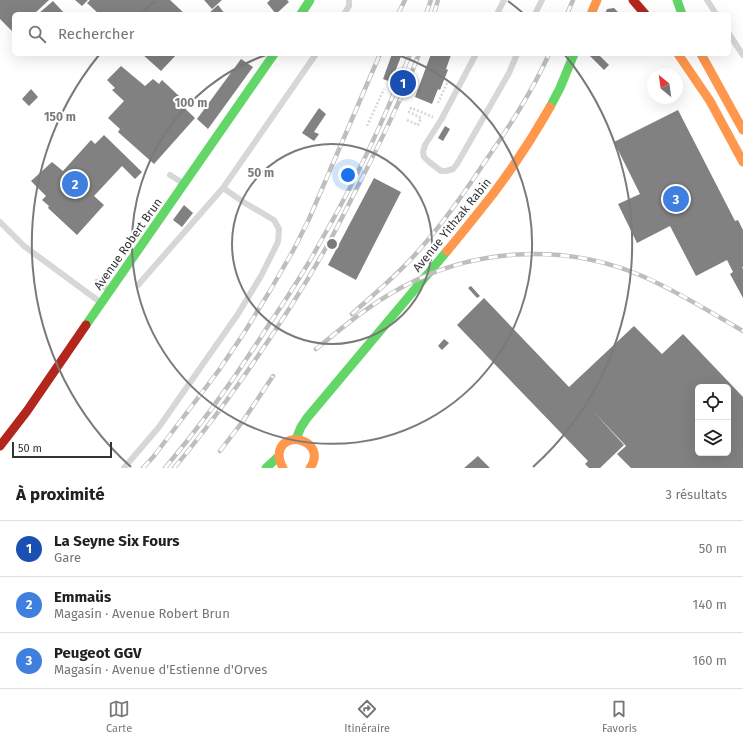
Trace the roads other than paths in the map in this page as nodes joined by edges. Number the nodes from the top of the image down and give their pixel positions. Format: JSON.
{"nodes":[{"id":1,"x":310,"y":0,"type":"edge"},
{"id":2,"x":349,"y":0,"type":"edge"},
{"id":3,"x":504,"y":0,"type":"edge"},
{"id":4,"x":542,"y":0,"type":"edge"},
{"id":5,"x":597,"y":0,"type":"edge"},
{"id":6,"x":633,"y":0,"type":"edge"},
{"id":7,"x":677,"y":0,"type":"edge"},
{"id":8,"x":707,"y":0,"type":"edge"},
{"id":9,"x":302,"y":12,"type":"edge"},
{"id":10,"x":345,"y":12,"type":"edge"},
{"id":11,"x":498,"y":12,"type":"edge"},
{"id":12,"x":536,"y":12,"type":"edge"},
{"id":13,"x":592,"y":12,"type":"edge"},
{"id":14,"x":643,"y":12,"type":"edge"},
{"id":15,"x":681,"y":12,"type":"edge"},
{"id":16,"x":715,"y":12,"type":"edge"},
{"id":17,"x":731,"y":37,"type":"edge"},
{"id":18,"x":743,"y":55,"type":"edge"},
{"id":19,"x":273,"y":56,"type":"edge"},
{"id":20,"x":315,"y":56,"type":"edge"},
{"id":21,"x":475,"y":56,"type":"edge"},
{"id":22,"x":516,"y":56,"type":"edge"},
{"id":23,"x":573,"y":56,"type":"edge"},
{"id":24,"x":679,"y":56,"type":"edge"},
{"id":25,"x":702,"y":56,"type":"edge"},
{"id":26,"x":714,"y":79,"type":"junction"},
{"id":27,"x":701,"y":87,"type":"junction"},
{"id":28,"x":743,"y":130,"type":"edge"},
{"id":29,"x":743,"y":162,"type":"edge"},
{"id":30,"x":170,"y":175,"type":"dead end"},
{"id":31,"x":184,"y":184,"type":"junction"},
{"id":32,"x":223,"y":188,"type":"junction"},
{"id":33,"x":0,"y":222,"type":"edge"},
{"id":34,"x":97,"y":282,"type":"dead end"},
{"id":35,"x":138,"y":285,"type":"dead end"},
{"id":36,"x":110,"y":291,"type":"junction"},
{"id":37,"x":102,"y":303,"type":"junction"},
{"id":38,"x":326,"y":396,"type":"junction"},
{"id":39,"x":313,"y":426,"type":"dead end"},
{"id":40,"x":296,"y":439,"type":"junction"},
{"id":41,"x":0,"y":446,"type":"edge"},
{"id":42,"x":279,"y":456,"type":"junction"},
{"id":43,"x":124,"y":468,"type":"edge"},
{"id":44,"x":266,"y":468,"type":"edge"},
{"id":45,"x":283,"y":468,"type":"edge"},
{"id":46,"x":310,"y":468,"type":"edge"}],
"edges":[{"from":1,"to":9,"type":"street"},
{"from":2,"to":10,"type":"lane"},
{"from":3,"to":11,"type":"lane"},
{"from":4,"to":12,"type":"lane"},
{"from":5,"to":13,"type":"street"},
{"from":6,"to":14,"type":"street"},
{"from":7,"to":15,"type":"street"},
{"from":8,"to":16,"type":"lane"},
{"from":17,"to":18,"type":"lane"},
{"from":19,"to":31,"type":"street","name":"Avenue Robert Brun"},
{"from":20,"to":32,"type":"lane"},
{"from":21,"to":22,"type":"lane"},
{"from":23,"to":38,"type":"street","name":"Avenue Yithzak Rabin"},
{"from":24,"to":27,"type":"street"},
{"from":25,"to":26,"type":"street"},
{"from":26,"to":27,"type":"street"},
{"from":26,"to":28,"type":"street"},
{"from":27,"to":29,"type":"street"},
{"from":30,"to":31,"type":"lane"},
{"from":31,"to":36,"type":"street","name":"Avenue Robert Brun"},
{"from":32,"to":35,"type":"lane"},
{"from":32,"to":43,"type":"lane"},
{"from":33,"to":37,"type":"lane"},
{"from":34,"to":36,"type":"lane"},
{"from":36,"to":37,"type":"street","name":"Avenue Robert Brun"},
{"from":37,"to":41,"type":"street","name":"Avenue Robert Brun"},
{"from":38,"to":39,"type":"street"},
{"from":38,"to":40,"type":"street","name":"Avenue Yithzak Rabin"},
{"from":40,"to":42,"type":"street"},
{"from":40,"to":46,"type":"street"},
{"from":42,"to":44,"type":"street"},
{"from":42,"to":45,"type":"street"}]}
